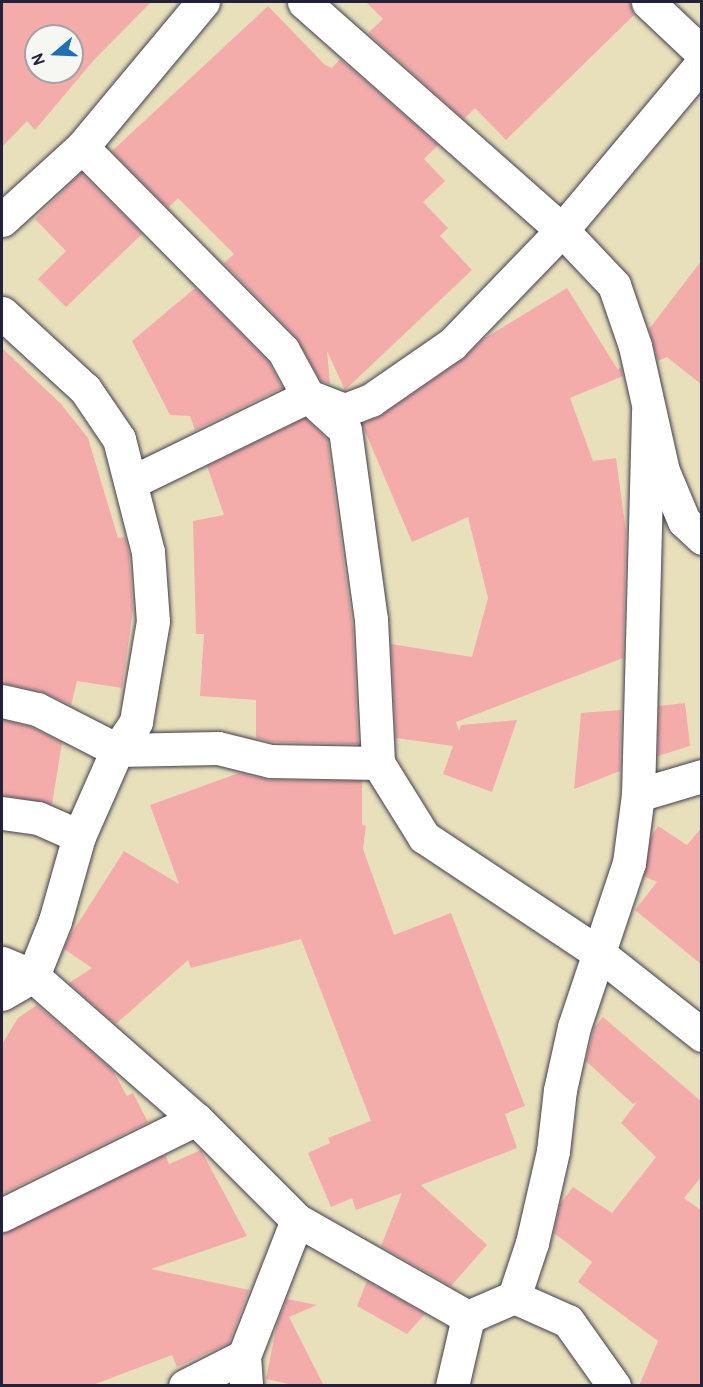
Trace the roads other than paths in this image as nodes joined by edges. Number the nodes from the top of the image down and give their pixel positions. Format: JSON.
{"nodes":[{"id":1,"x":203,"y":2,"type":"edge"},
{"id":2,"x":304,"y":2,"type":"edge"},
{"id":3,"x":648,"y":2,"type":"edge"},
{"id":4,"x":702,"y":53,"type":"edge"},
{"id":5,"x":702,"y":63,"type":"edge"},
{"id":6,"x":82,"y":147,"type":"junction"},
{"id":7,"x":2,"y":220,"type":"edge"},
{"id":8,"x":562,"y":230,"type":"junction"},
{"id":9,"x":2,"y":313,"type":"edge"},
{"id":10,"x":308,"y":396,"type":"junction"},
{"id":11,"x":648,"y":411,"type":"junction"},
{"id":12,"x":132,"y":482,"type":"junction"},
{"id":13,"x":702,"y":538,"type":"edge"},
{"id":14,"x":2,"y":701,"type":"edge"},
{"id":15,"x":117,"y":750,"type":"junction"},
{"id":16,"x":378,"y":763,"type":"junction"},
{"id":17,"x":702,"y":776,"type":"edge"},
{"id":18,"x":638,"y":795,"type":"junction"},
{"id":19,"x":2,"y":813,"type":"edge"},
{"id":20,"x":79,"y":836,"type":"junction"},
{"id":21,"x":597,"y":952,"type":"junction"},
{"id":22,"x":2,"y":963,"type":"edge"},
{"id":23,"x":33,"y":976,"type":"junction"},
{"id":24,"x":2,"y":994,"type":"edge"},
{"id":25,"x":702,"y":1035,"type":"edge"},
{"id":26,"x":196,"y":1119,"type":"junction"},
{"id":27,"x":2,"y":1215,"type":"edge"},
{"id":28,"x":297,"y":1220,"type":"junction"},
{"id":29,"x":514,"y":1297,"type":"junction"},
{"id":30,"x":468,"y":1317,"type":"junction"},
{"id":31,"x":245,"y":1371,"type":"edge"},
{"id":32,"x":185,"y":1386,"type":"edge"},
{"id":33,"x":452,"y":1386,"type":"edge"},
{"id":34,"x":614,"y":1386,"type":"edge"}],
"edges":[{"from":1,"to":6,"type":"street"},
{"from":2,"to":8,"type":"street"},
{"from":3,"to":4,"type":"street"},
{"from":5,"to":8,"type":"street"},
{"from":6,"to":7,"type":"street"},
{"from":6,"to":10,"type":"street"},
{"from":8,"to":10,"type":"street"},
{"from":8,"to":11,"type":"street"},
{"from":9,"to":12,"type":"street"},
{"from":10,"to":12,"type":"street"},
{"from":10,"to":16,"type":"street"},
{"from":11,"to":13,"type":"street"},
{"from":11,"to":18,"type":"street"},
{"from":12,"to":15,"type":"street"},
{"from":14,"to":15,"type":"street"},
{"from":15,"to":16,"type":"street"},
{"from":15,"to":20,"type":"street"},
{"from":16,"to":21,"type":"street"},
{"from":17,"to":18,"type":"street"},
{"from":18,"to":21,"type":"street"},
{"from":19,"to":20,"type":"street"},
{"from":20,"to":23,"type":"street"},
{"from":21,"to":25,"type":"street"},
{"from":21,"to":29,"type":"street"},
{"from":22,"to":23,"type":"street"},
{"from":23,"to":24,"type":"street"},
{"from":23,"to":26,"type":"street"},
{"from":26,"to":27,"type":"street"},
{"from":26,"to":28,"type":"street"},
{"from":28,"to":30,"type":"street"},
{"from":28,"to":31,"type":"street"},
{"from":29,"to":30,"type":"street"},
{"from":29,"to":34,"type":"street"},
{"from":30,"to":33,"type":"street"},
{"from":31,"to":32,"type":"street"}]}
